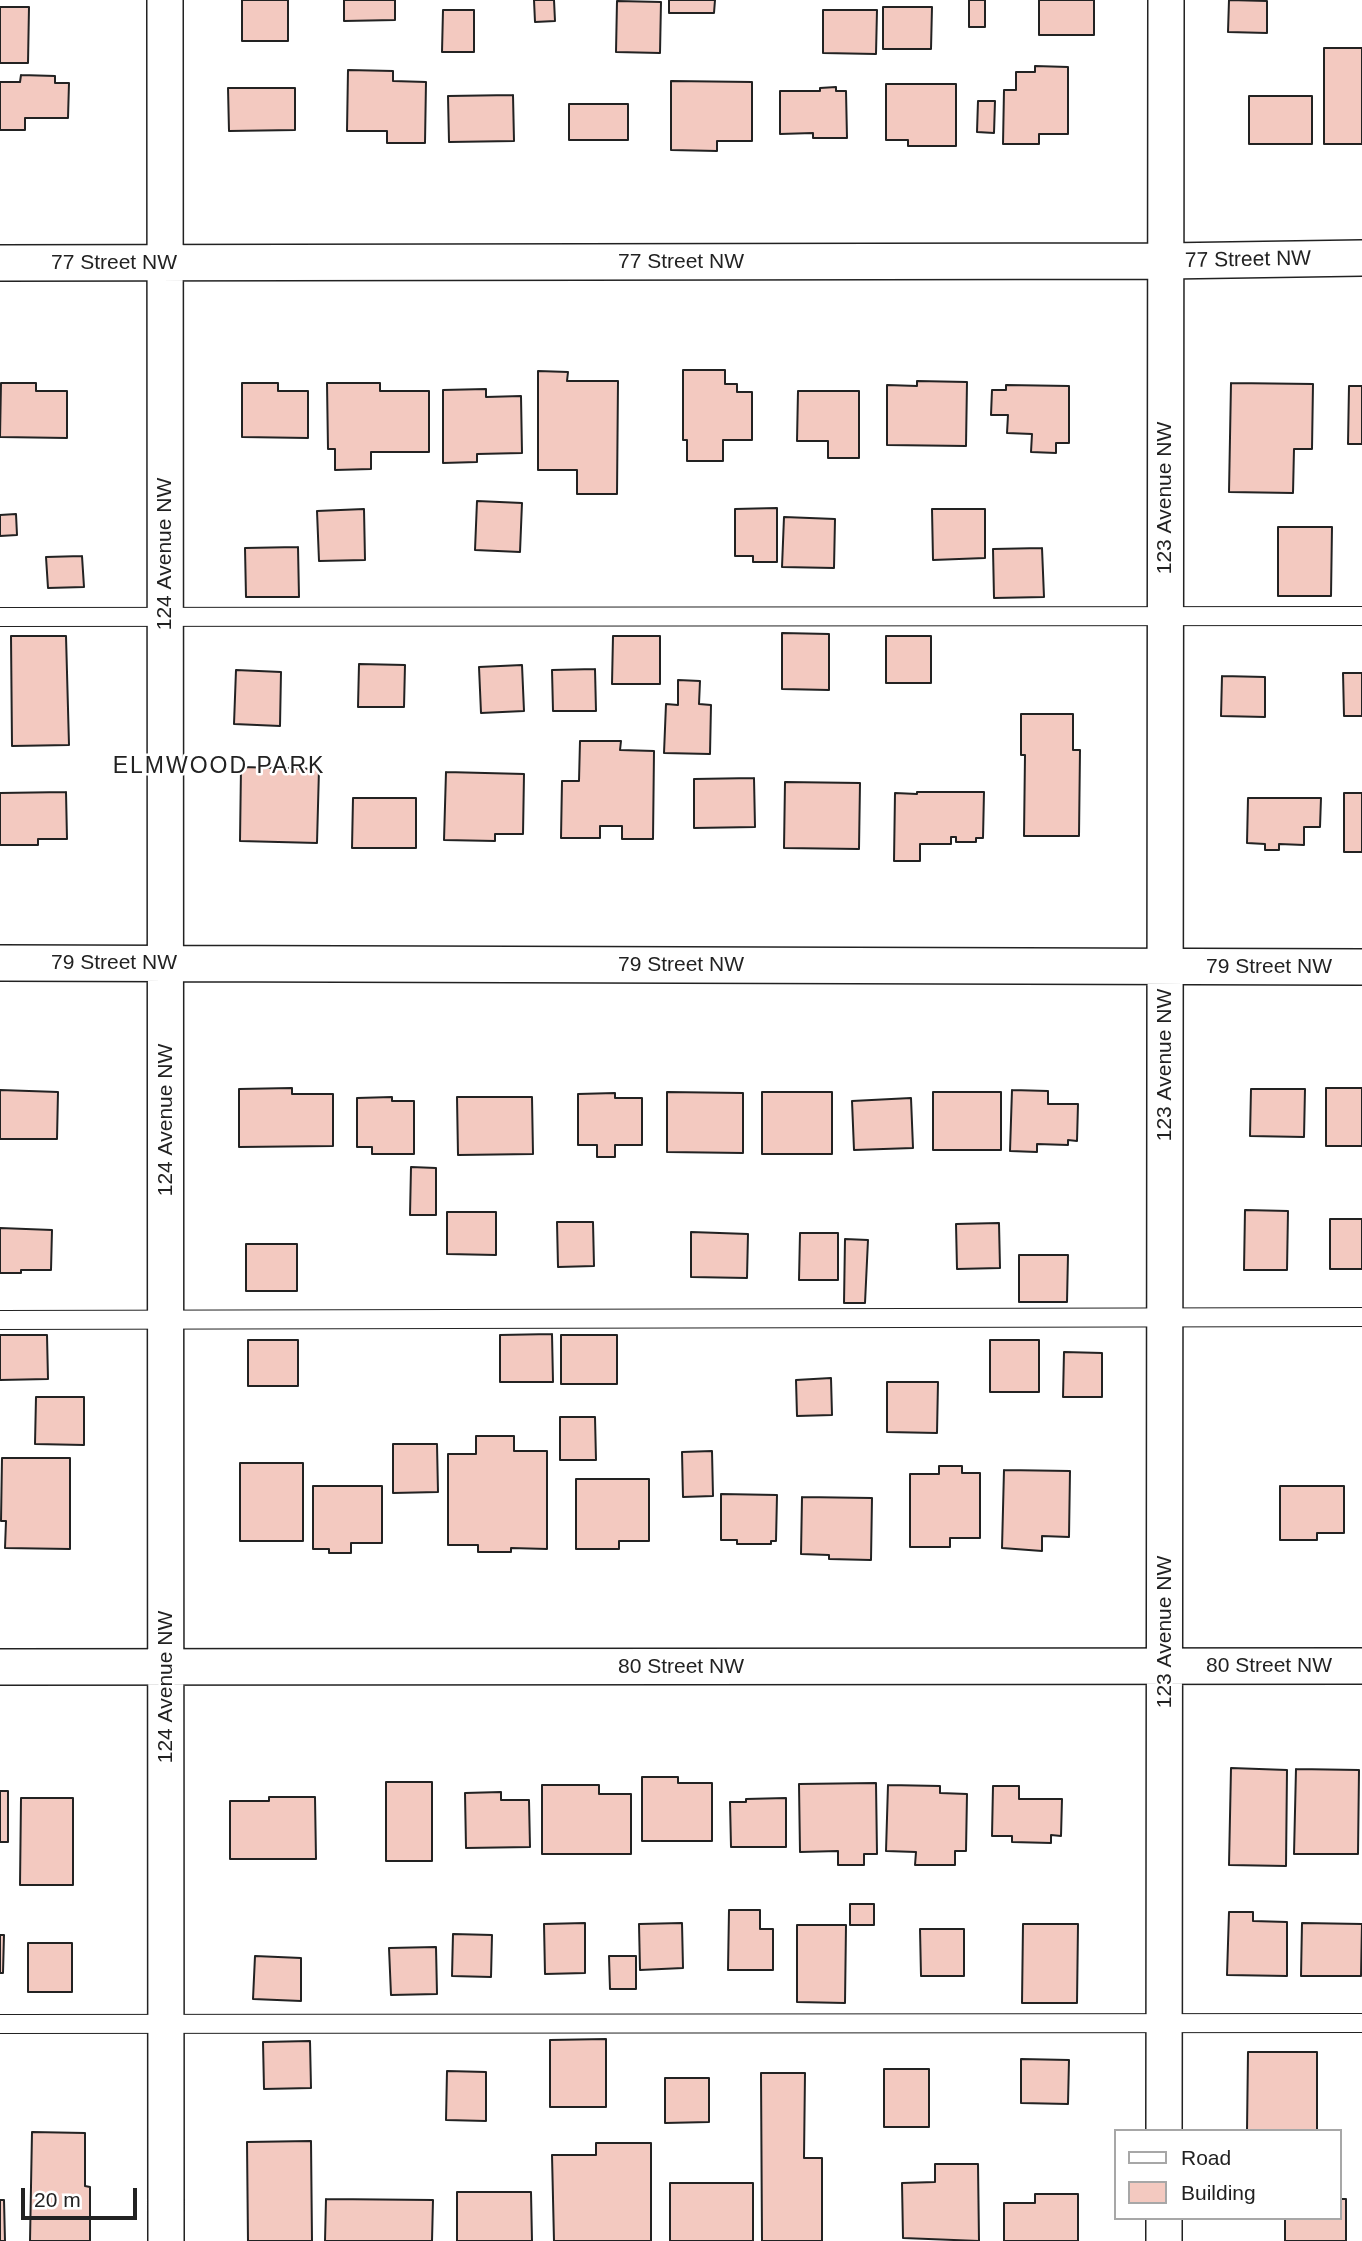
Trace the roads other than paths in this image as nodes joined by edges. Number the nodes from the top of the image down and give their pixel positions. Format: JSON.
{"nodes":[{"id":1,"x":165,"y":0,"type":"edge"},
{"id":2,"x":1166,"y":0,"type":"edge"},
{"id":3,"x":1362,"y":258,"type":"edge"},
{"id":4,"x":1166,"y":261,"type":"junction"},
{"id":5,"x":0,"y":263,"type":"edge"},
{"id":6,"x":165,"y":263,"type":"junction"},
{"id":7,"x":1164,"y":615,"type":"junction"},
{"id":8,"x":1362,"y":615,"type":"edge"},
{"id":9,"x":0,"y":617,"type":"edge"},
{"id":10,"x":165,"y":617,"type":"junction"},
{"id":11,"x":0,"y":963,"type":"edge"},
{"id":12,"x":165,"y":963,"type":"junction"},
{"id":13,"x":1362,"y":967,"type":"edge"},
{"id":14,"x":1165,"y":968,"type":"junction"},
{"id":15,"x":1165,"y":1317,"type":"junction"},
{"id":16,"x":1362,"y":1317,"type":"edge"},
{"id":17,"x":0,"y":1320,"type":"edge"},
{"id":18,"x":166,"y":1320,"type":"junction"},
{"id":19,"x":1164,"y":1666,"type":"junction"},
{"id":20,"x":1362,"y":1666,"type":"edge"},
{"id":21,"x":0,"y":1667,"type":"edge"},
{"id":22,"x":166,"y":1667,"type":"junction"},
{"id":23,"x":1164,"y":2022,"type":"junction"},
{"id":24,"x":1362,"y":2023,"type":"edge"},
{"id":25,"x":0,"y":2024,"type":"edge"},
{"id":26,"x":166,"y":2025,"type":"junction"},
{"id":27,"x":1164,"y":2129,"type":"edge"},
{"id":28,"x":1164,"y":2220,"type":"edge"},
{"id":29,"x":166,"y":2241,"type":"edge"},
{"id":30,"x":1164,"y":2241,"type":"edge"}],
"edges":[{"from":1,"to":6,"type":"street","name":"124 Avenue NW"},
{"from":2,"to":4,"type":"street","name":"123 Avenue NW"},
{"from":3,"to":4,"type":"street","name":"77 Street NW"},
{"from":4,"to":6,"type":"street","name":"77 Street NW"},
{"from":4,"to":7,"type":"street","name":"123 Avenue NW"},
{"from":5,"to":6,"type":"street","name":"77 Street NW"},
{"from":6,"to":10,"type":"street","name":"124 Avenue NW"},
{"from":7,"to":8,"type":"lane"},
{"from":7,"to":10,"type":"lane"},
{"from":7,"to":14,"type":"street","name":"123 Avenue NW"},
{"from":9,"to":10,"type":"lane"},
{"from":10,"to":12,"type":"street","name":"124 Avenue NW"},
{"from":11,"to":12,"type":"street","name":"79 Street NW"},
{"from":12,"to":14,"type":"street","name":"79 Street NW"},
{"from":12,"to":18,"type":"street","name":"124 Avenue NW"},
{"from":13,"to":14,"type":"street","name":"79 Street NW"},
{"from":14,"to":15,"type":"street","name":"123 Avenue NW"},
{"from":15,"to":16,"type":"lane"},
{"from":15,"to":18,"type":"lane"},
{"from":15,"to":19,"type":"street","name":"123 Avenue NW"},
{"from":17,"to":18,"type":"lane"},
{"from":18,"to":22,"type":"street","name":"124 Avenue NW"},
{"from":19,"to":20,"type":"street","name":"80 Street NW"},
{"from":19,"to":22,"type":"street","name":"80 Street NW"},
{"from":19,"to":23,"type":"street","name":"123 Avenue NW"},
{"from":21,"to":22,"type":"street","name":"80 Street NW"},
{"from":22,"to":26,"type":"street","name":"124 Avenue NW"},
{"from":23,"to":24,"type":"lane"},
{"from":23,"to":26,"type":"lane"},
{"from":23,"to":27,"type":"street","name":"123 Avenue NW"},
{"from":25,"to":26,"type":"lane"},
{"from":26,"to":29,"type":"street","name":"124 Avenue NW"},
{"from":28,"to":30,"type":"street"}]}
